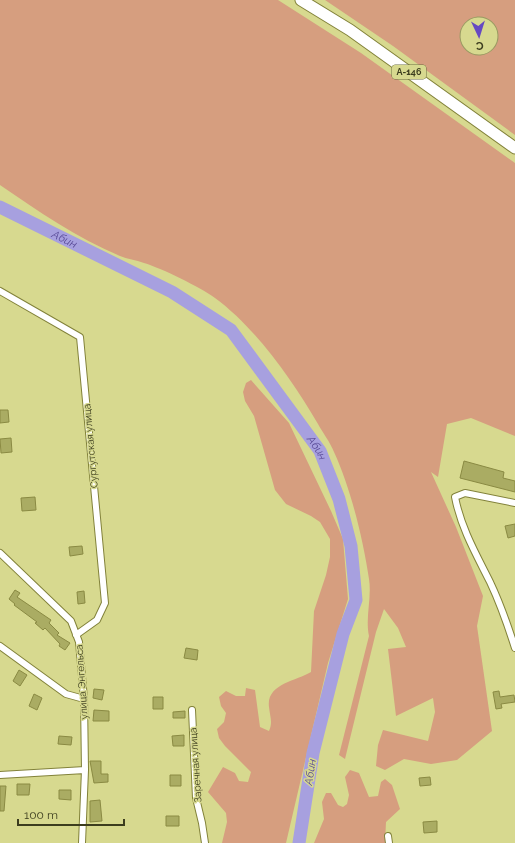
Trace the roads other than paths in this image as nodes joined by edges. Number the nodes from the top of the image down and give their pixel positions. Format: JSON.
{"nodes":[{"id":1,"x":301,"y":0,"type":"edge"},
{"id":2,"x":515,"y":148,"type":"edge"},
{"id":3,"x":0,"y":291,"type":"edge"},
{"id":4,"x":515,"y":503,"type":"edge"},
{"id":5,"x":0,"y":553,"type":"edge"},
{"id":6,"x":76,"y":635,"type":"junction"},
{"id":7,"x":0,"y":646,"type":"edge"},
{"id":8,"x":515,"y":648,"type":"edge"},
{"id":9,"x":84,"y":699,"type":"junction"},
{"id":10,"x":192,"y":710,"type":"dead end"},
{"id":11,"x":85,"y":770,"type":"junction"},
{"id":12,"x":0,"y":775,"type":"edge"},
{"id":13,"x":388,"y":836,"type":"dead end"},
{"id":14,"x":82,"y":843,"type":"edge"},
{"id":15,"x":205,"y":843,"type":"edge"},
{"id":16,"x":389,"y":843,"type":"edge"}],
"edges":[{"from":1,"to":2,"type":"highway","number":"А-146"},
{"from":3,"to":6,"type":"street","name":"Сургутская улица"},
{"from":4,"to":8,"type":"street"},
{"from":5,"to":6,"type":"street","name":"улица Энгельса"},
{"from":6,"to":9,"type":"street","name":"улица Энгельса"},
{"from":7,"to":9,"type":"street"},
{"from":9,"to":11,"type":"street","name":"улица Энгельса"},
{"from":10,"to":15,"type":"street","name":"Заречная улица"},
{"from":11,"to":12,"type":"street"},
{"from":11,"to":14,"type":"street","name":"улица Энгельса"},
{"from":13,"to":16,"type":"street"}]}
